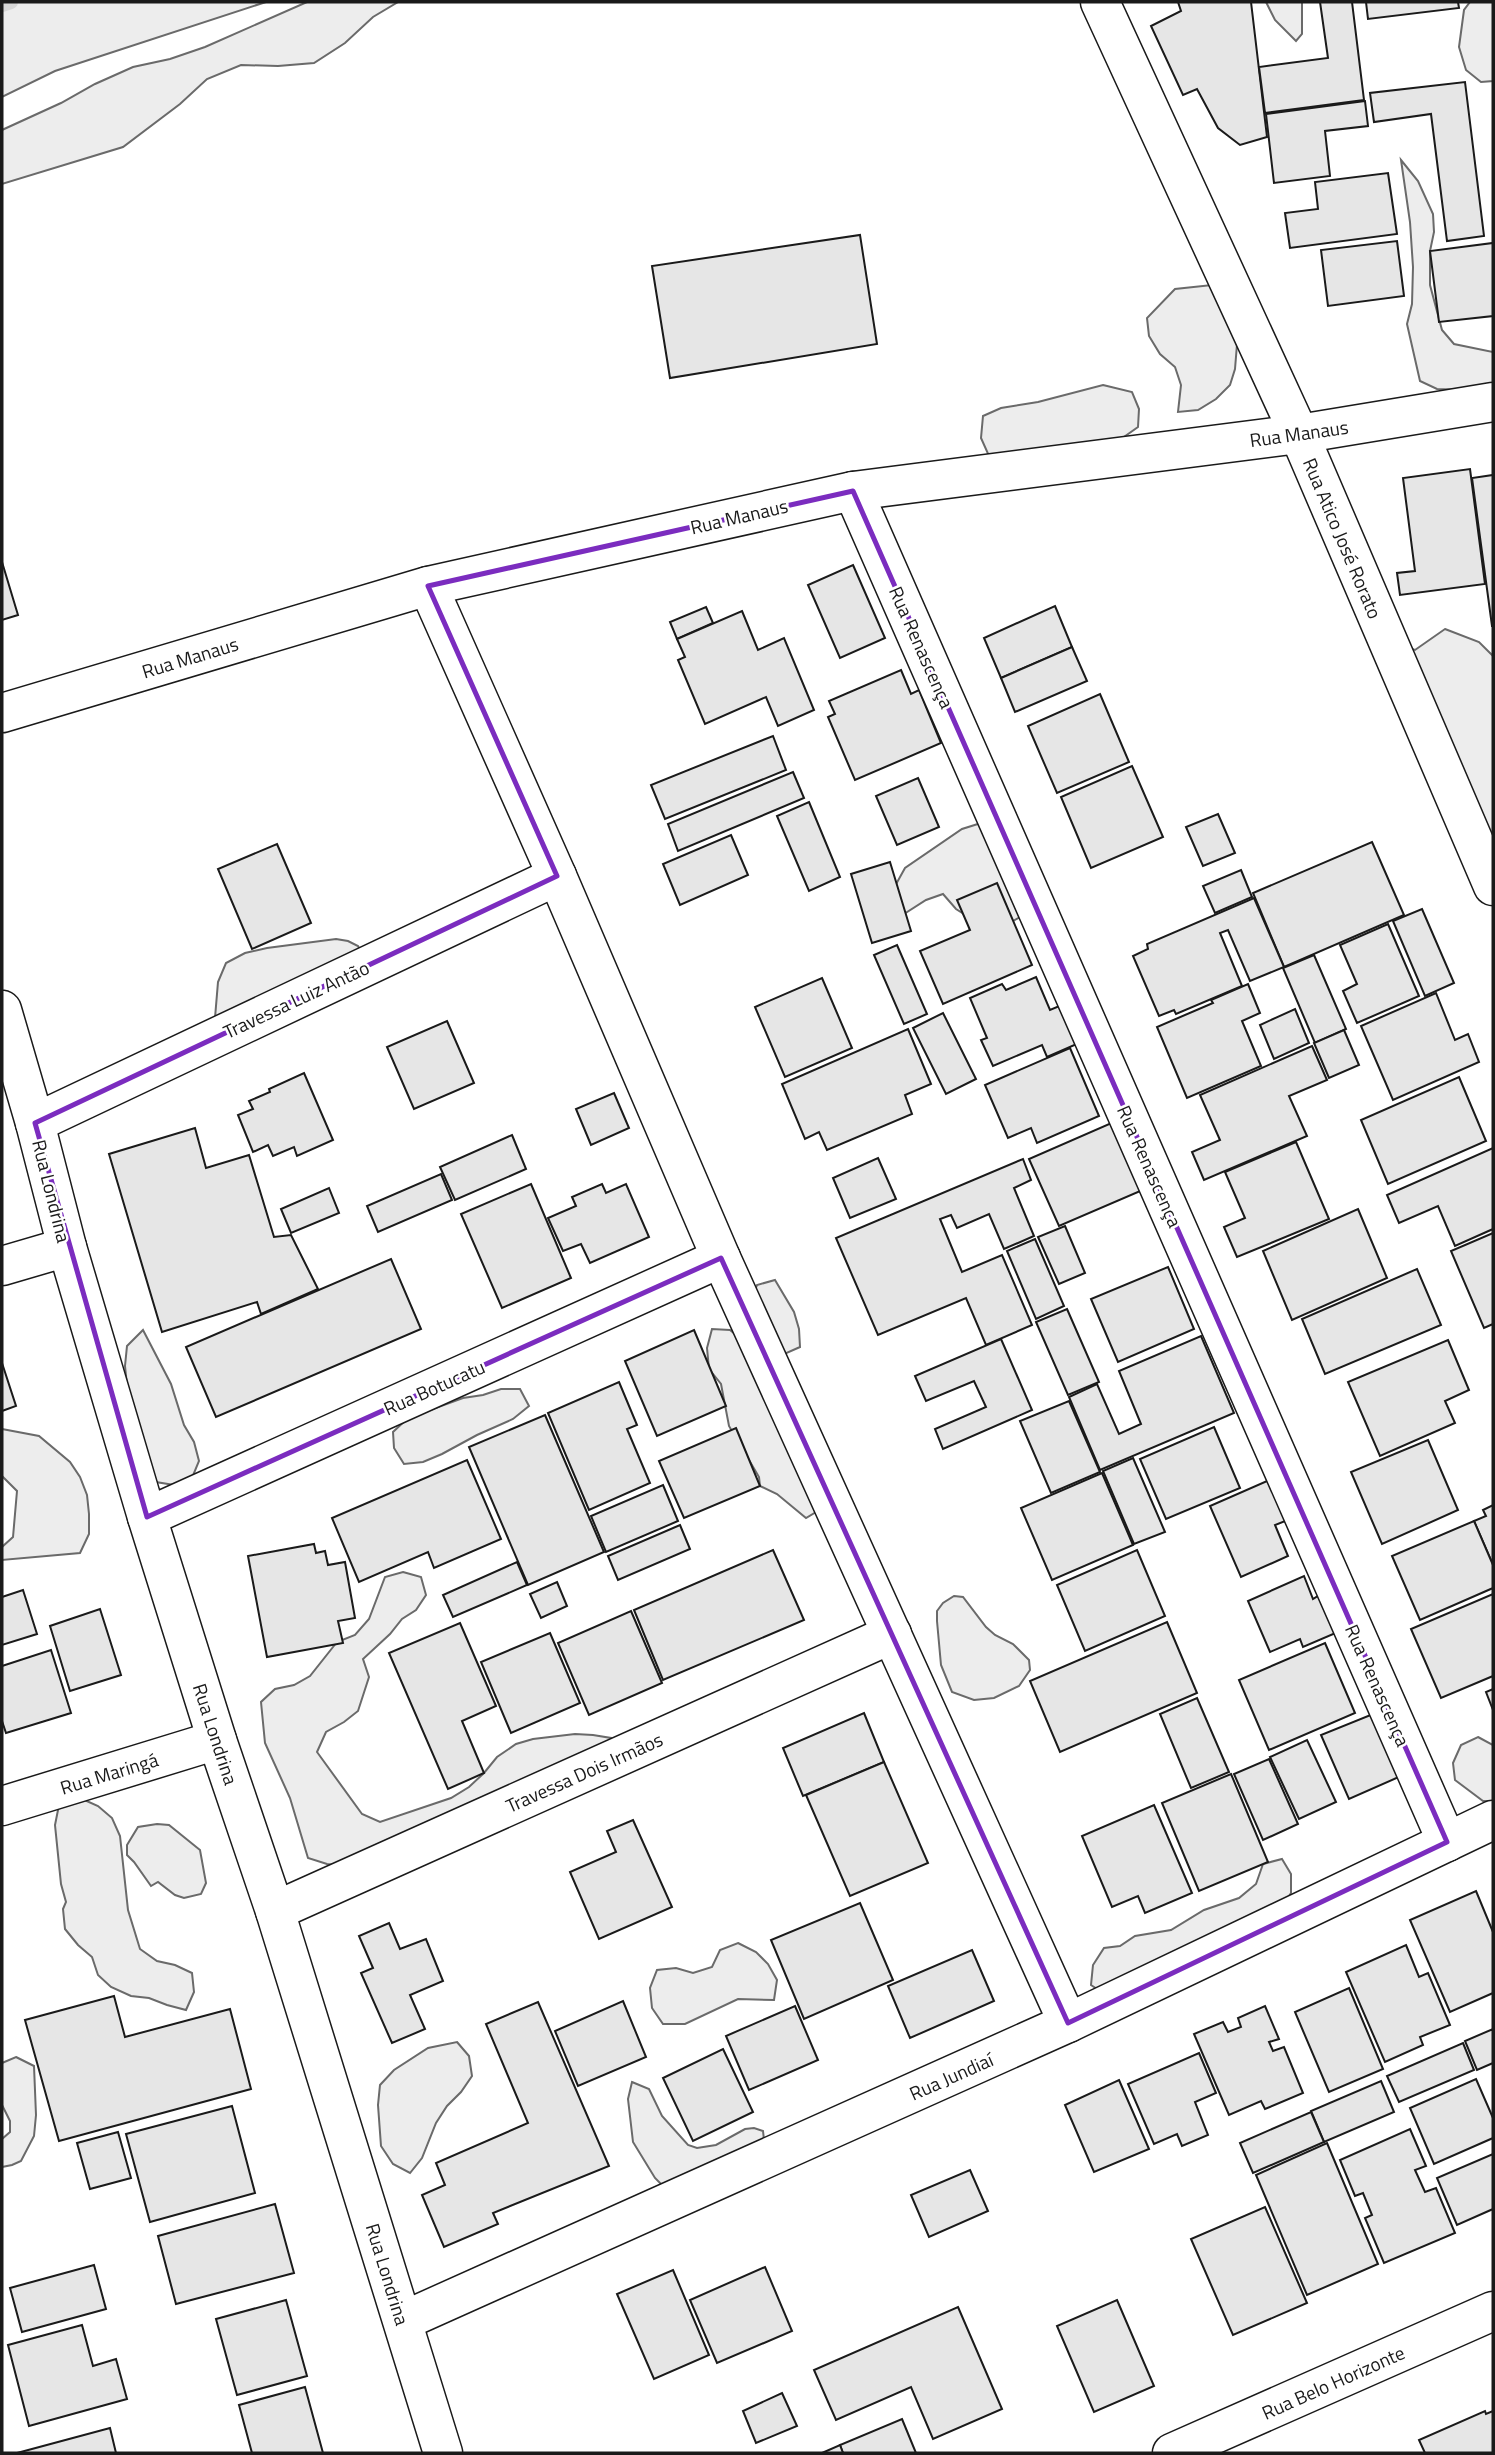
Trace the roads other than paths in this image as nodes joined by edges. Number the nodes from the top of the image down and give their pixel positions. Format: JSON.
{"nodes":[{"id":1,"x":1100,"y":2,"type":"edge"},
{"id":2,"x":1493,"y":402,"type":"edge"},
{"id":3,"x":1299,"y":434,"type":"junction"},
{"id":4,"x":853,"y":491,"type":"junction"},
{"id":5,"x":428,"y":586,"type":"junction"},
{"id":6,"x":2,"y":713,"type":"edge"},
{"id":7,"x":557,"y":876,"type":"junction"},
{"id":8,"x":1493,"y":886,"type":"edge"},
{"id":9,"x":2,"y":1010,"type":"edge"},
{"id":10,"x":35,"y":1123,"type":"junction"},
{"id":11,"x":67,"y":1247,"type":"junction"},
{"id":12,"x":721,"y":1258,"type":"junction"},
{"id":13,"x":2,"y":1266,"type":"edge"},
{"id":14,"x":147,"y":1517,"type":"junction"},
{"id":15,"x":892,"y":1634,"type":"junction"},
{"id":16,"x":217,"y":1740,"type":"junction"},
{"id":17,"x":2,"y":1806,"type":"edge"},
{"id":18,"x":1493,"y":1820,"type":"edge"},
{"id":19,"x":1447,"y":1842,"type":"junction"},
{"id":20,"x":275,"y":1911,"type":"junction"},
{"id":21,"x":1068,"y":2023,"type":"junction"},
{"id":22,"x":1493,"y":2311,"type":"edge"},
{"id":23,"x":403,"y":2321,"type":"junction"},
{"id":24,"x":443,"y":2453,"type":"edge"},
{"id":25,"x":1172,"y":2453,"type":"edge"}],
"edges":[{"from":1,"to":3,"type":"street","name":"Rua Atico José Rorato"},
{"from":2,"to":3,"type":"street","name":"Rua Manaus"},
{"from":3,"to":4,"type":"street","name":"Rua Manaus"},
{"from":3,"to":8,"type":"street","name":"Rua Atico José Rorato"},
{"from":4,"to":5,"type":"street","name":"Rua Manaus"},
{"from":4,"to":19,"type":"street","name":"Rua Renascença"},
{"from":5,"to":6,"type":"street","name":"Rua Manaus"},
{"from":5,"to":7,"type":"street"},
{"from":7,"to":10,"type":"street","name":"Travessa Luiz Antão"},
{"from":7,"to":12,"type":"street"},
{"from":9,"to":10,"type":"street","name":"Rua Londrina"},
{"from":10,"to":11,"type":"street","name":"Rua Londrina"},
{"from":11,"to":13,"type":"street"},
{"from":11,"to":14,"type":"street","name":"Rua Londrina"},
{"from":12,"to":14,"type":"street","name":"Rua Botucatu"},
{"from":12,"to":15,"type":"street"},
{"from":14,"to":16,"type":"street","name":"Rua Londrina"},
{"from":15,"to":20,"type":"street","name":"Travessa Dois Irmãos"},
{"from":15,"to":21,"type":"street"},
{"from":16,"to":17,"type":"street","name":"Rua Maringá"},
{"from":16,"to":20,"type":"street","name":"Rua Londrina"},
{"from":18,"to":19,"type":"street","name":"Rua Jundiaí"},
{"from":19,"to":21,"type":"street","name":"Rua Jundiaí"},
{"from":20,"to":23,"type":"street","name":"Rua Londrina"},
{"from":21,"to":23,"type":"street","name":"Rua Jundiaí"},
{"from":22,"to":25,"type":"street","name":"Rua Belo Horizonte"},
{"from":23,"to":24,"type":"street","name":"Rua Londrina"}]}
